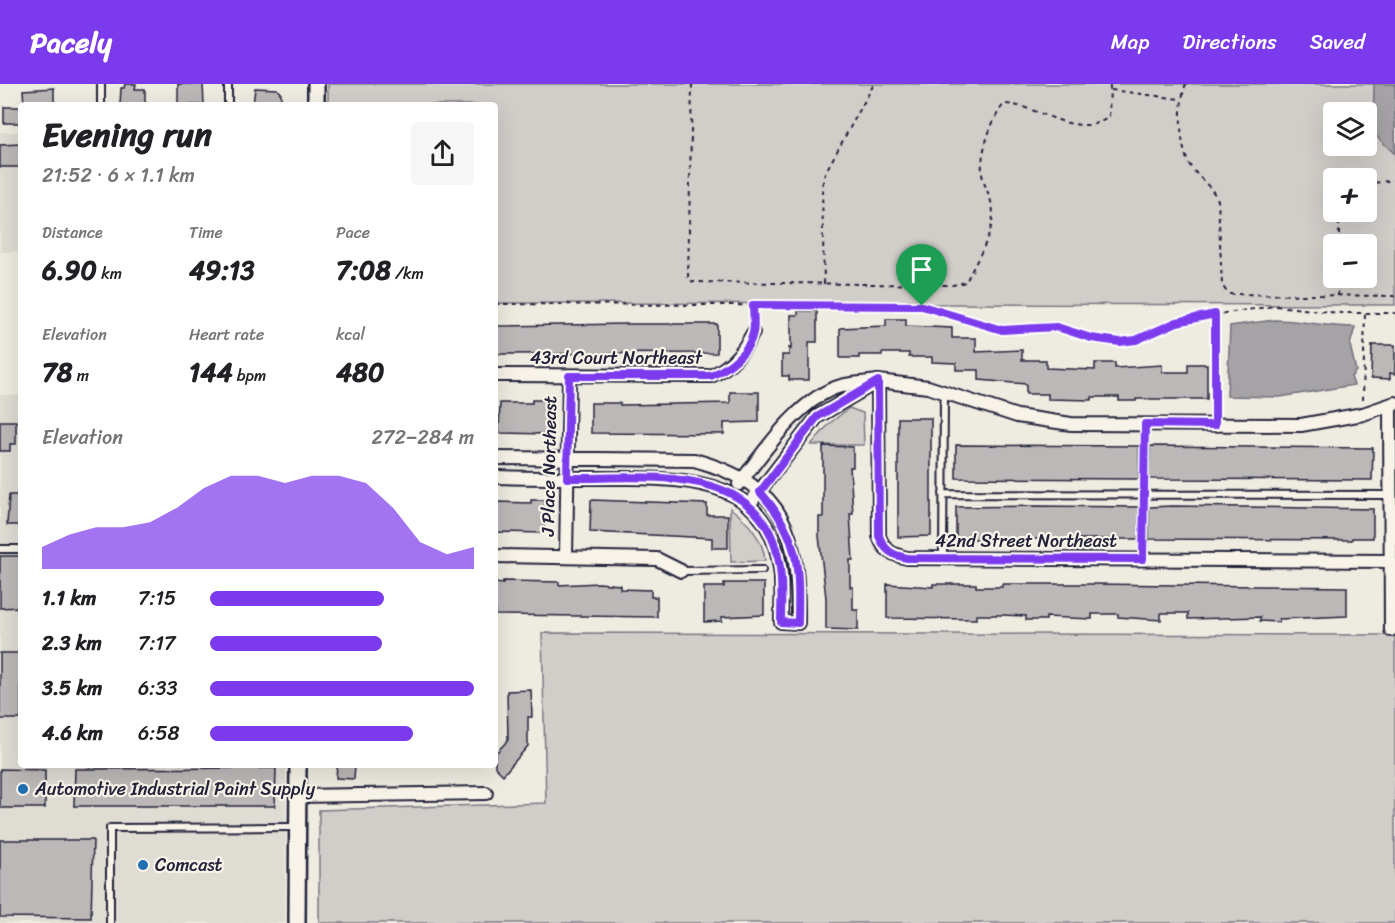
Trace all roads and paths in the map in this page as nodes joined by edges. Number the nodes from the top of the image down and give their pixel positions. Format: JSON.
{"nodes":[{"id":1,"x":101,"y":84,"type":"edge"},
{"id":2,"x":228,"y":84,"type":"edge"},
{"id":3,"x":316,"y":84,"type":"edge"},
{"id":4,"x":692,"y":84,"type":"edge"},
{"id":5,"x":874,"y":84,"type":"edge"},
{"id":6,"x":1110,"y":84,"type":"edge"},
{"id":7,"x":1186,"y":84,"type":"edge"},
{"id":8,"x":1110,"y":90,"type":"junction"},
{"id":9,"x":1180,"y":99,"type":"junction"},
{"id":10,"x":101,"y":102,"type":"edge"},
{"id":11,"x":228,"y":102,"type":"edge"},
{"id":12,"x":316,"y":102,"type":"edge"},
{"id":13,"x":1395,"y":180,"type":"edge"},
{"id":14,"x":1377,"y":182,"type":"edge"},
{"id":15,"x":825,"y":284,"type":"junction"},
{"id":16,"x":1338,"y":288,"type":"edge"},
{"id":17,"x":1338,"y":296,"type":"junction"},
{"id":18,"x":1395,"y":296,"type":"edge"},
{"id":19,"x":498,"y":304,"type":"edge"},
{"id":20,"x":753,"y":305,"type":"junction"},
{"id":21,"x":1365,"y":313,"type":"junction"},
{"id":22,"x":1395,"y":313,"type":"edge"},
{"id":23,"x":1215,"y":314,"type":"junction"},
{"id":24,"x":753,"y":333,"type":"joint"},
{"id":25,"x":498,"y":375,"type":"edge"},
{"id":26,"x":569,"y":376,"type":"junction"},
{"id":27,"x":878,"y":381,"type":"junction"},
{"id":28,"x":944,"y":393,"type":"junction"},
{"id":29,"x":1393,"y":404,"type":"edge"},
{"id":30,"x":1363,"y":414,"type":"junction"},
{"id":31,"x":1145,"y":424,"type":"junction"},
{"id":32,"x":1215,"y":425,"type":"junction"},
{"id":33,"x":498,"y":458,"type":"edge"},
{"id":34,"x":568,"y":458,"type":"junction"},
{"id":35,"x":498,"y":477,"type":"edge"},
{"id":36,"x":567,"y":478,"type":"junction"},
{"id":37,"x":752,"y":484,"type":"junction"},
{"id":38,"x":943,"y":494,"type":"junction"},
{"id":39,"x":1144,"y":495,"type":"junction"},
{"id":40,"x":1391,"y":495,"type":"junction"},
{"id":41,"x":740,"y":499,"type":"junction"},
{"id":42,"x":0,"y":549,"type":"edge"},
{"id":43,"x":18,"y":549,"type":"edge"},
{"id":44,"x":498,"y":556,"type":"edge"},
{"id":45,"x":566,"y":557,"type":"junction"},
{"id":46,"x":943,"y":558,"type":"junction"},
{"id":47,"x":1143,"y":559,"type":"junction"},
{"id":48,"x":1391,"y":561,"type":"junction"},
{"id":49,"x":762,"y":570,"type":"dead end"},
{"id":50,"x":681,"y":571,"type":"joint"},
{"id":51,"x":1391,"y":630,"type":"dead end"},
{"id":52,"x":298,"y":768,"type":"edge"},
{"id":53,"x":486,"y":793,"type":"dead end"},
{"id":54,"x":298,"y":796,"type":"junction"},
{"id":55,"x":297,"y":827,"type":"junction"},
{"id":56,"x":110,"y":923,"type":"edge"},
{"id":57,"x":297,"y":923,"type":"edge"}],
"edges":[{"from":1,"to":10,"type":"lane"},
{"from":2,"to":11,"type":"lane"},
{"from":3,"to":12,"type":"street"},
{"from":4,"to":15,"type":"path"},
{"from":5,"to":15,"type":"path"},
{"from":6,"to":8,"type":"path"},
{"from":7,"to":9,"type":"path"},
{"from":8,"to":9,"type":"path"},
{"from":8,"to":15,"type":"path"},
{"from":9,"to":17,"type":"path"},
{"from":13,"to":14,"type":"path"},
{"from":16,"to":17,"type":"path"},
{"from":17,"to":18,"type":"path"},
{"from":19,"to":20,"type":"path"},
{"from":20,"to":23,"type":"path"},
{"from":20,"to":24,"type":"path"},
{"from":21,"to":22,"type":"path"},
{"from":21,"to":23,"type":"path"},
{"from":21,"to":30,"type":"path"},
{"from":23,"to":32,"type":"path"},
{"from":24,"to":26,"type":"street","name":"43rd Court Northeast"},
{"from":25,"to":26,"type":"street","name":"43rd Court Northeast"},
{"from":26,"to":34,"type":"street","name":"J Place Northeast"},
{"from":27,"to":28,"type":"street"},
{"from":27,"to":37,"type":"street"},
{"from":27,"to":37,"type":"street"},
{"from":27,"to":46,"type":"street","name":"42nd Street Northeast"},
{"from":28,"to":31,"type":"street"},
{"from":28,"to":38,"type":"lane"},
{"from":29,"to":30,"type":"street"},
{"from":29,"to":40,"type":"street"},
{"from":30,"to":32,"type":"street"},
{"from":31,"to":32,"type":"street"},
{"from":31,"to":39,"type":"lane"},
{"from":33,"to":34,"type":"street"},
{"from":34,"to":36,"type":"street","name":"J Place Northeast"},
{"from":34,"to":37,"type":"street"},
{"from":35,"to":36,"type":"street"},
{"from":36,"to":41,"type":"street"},
{"from":36,"to":45,"type":"street","name":"J Place Northeast"},
{"from":37,"to":41,"type":"street"},
{"from":37,"to":41,"type":"street"},
{"from":37,"to":41,"type":"street"},
{"from":38,"to":39,"type":"lane"},
{"from":38,"to":46,"type":"lane"},
{"from":39,"to":40,"type":"lane"},
{"from":39,"to":47,"type":"lane"},
{"from":40,"to":48,"type":"street"},
{"from":42,"to":43,"type":"lane"},
{"from":44,"to":45,"type":"street"},
{"from":45,"to":50,"type":"street"},
{"from":46,"to":47,"type":"street","name":"42nd Street Northeast"},
{"from":47,"to":48,"type":"street","name":"42nd Street Northeast"},
{"from":48,"to":51,"type":"street"},
{"from":49,"to":50,"type":"lane"},
{"from":52,"to":54,"type":"street"},
{"from":53,"to":54,"type":"street"},
{"from":54,"to":55,"type":"street"},
{"from":55,"to":56,"type":"lane"},
{"from":55,"to":57,"type":"street"}]}
